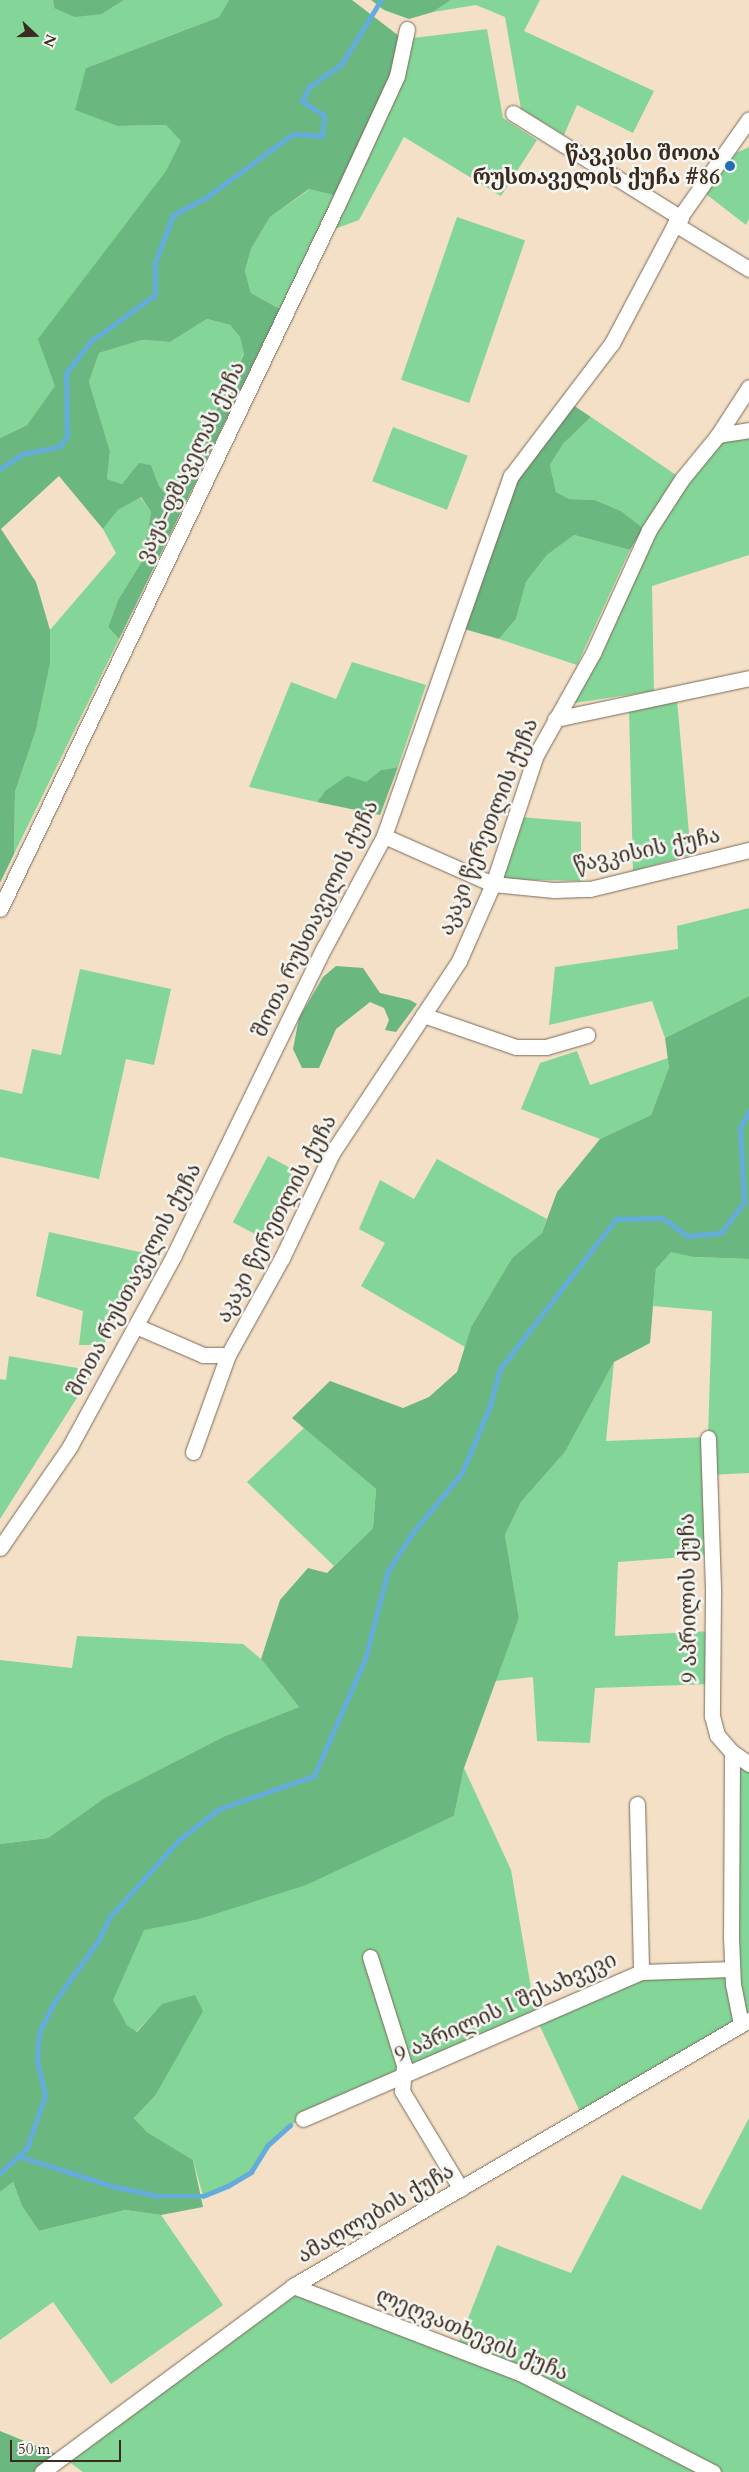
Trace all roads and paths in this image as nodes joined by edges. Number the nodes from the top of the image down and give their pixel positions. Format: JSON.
{"nodes":[{"id":1,"x":407,"y":29,"type":"dead end"},
{"id":2,"x":513,"y":113,"type":"dead end"},
{"id":3,"x":749,"y":119,"type":"edge"},
{"id":4,"x":749,"y":140,"type":"edge"},
{"id":5,"x":729,"y":149,"type":"junction"},
{"id":6,"x":678,"y":221,"type":"junction"},
{"id":7,"x":749,"y":269,"type":"edge"},
{"id":8,"x":749,"y":386,"type":"edge"},
{"id":9,"x":749,"y":430,"type":"edge"},
{"id":10,"x":718,"y":435,"type":"junction"},
{"id":11,"x":749,"y":678,"type":"edge"},
{"id":12,"x":555,"y":718,"type":"junction"},
{"id":13,"x":384,"y":836,"type":"junction"},
{"id":14,"x":749,"y":850,"type":"edge"},
{"id":15,"x":493,"y":884,"type":"junction"},
{"id":16,"x":0,"y":909,"type":"edge"},
{"id":17,"x":423,"y":1015,"type":"junction"},
{"id":18,"x":587,"y":1035,"type":"dead end"},
{"id":19,"x":136,"y":1326,"type":"junction"},
{"id":20,"x":228,"y":1355,"type":"junction"},
{"id":21,"x":708,"y":1438,"type":"dead end"},
{"id":22,"x":193,"y":1452,"type":"dead end"},
{"id":23,"x":0,"y":1548,"type":"edge"},
{"id":24,"x":732,"y":1752,"type":"junction"},
{"id":25,"x":749,"y":1764,"type":"edge"},
{"id":26,"x":637,"y":1804,"type":"dead end"},
{"id":27,"x":370,"y":1957,"type":"dead end"},
{"id":28,"x":732,"y":1969,"type":"junction"},
{"id":29,"x":641,"y":1972,"type":"junction"},
{"id":30,"x":745,"y":2022,"type":"edge"},
{"id":31,"x":403,"y":2076,"type":"junction"},
{"id":32,"x":304,"y":2119,"type":"dead end"},
{"id":33,"x":461,"y":2189,"type":"junction"},
{"id":34,"x":293,"y":2286,"type":"junction"},
{"id":35,"x":42,"y":2472,"type":"edge"},
{"id":36,"x":712,"y":2472,"type":"edge"}],
"edges":[{"from":1,"to":16,"type":"street","name":"ვაჟა-ფშაველას ქუჩა"},
{"from":2,"to":6,"type":"street"},
{"from":3,"to":5,"type":"street","name":"შოთა რუსთაველის ქუჩა"},
{"from":4,"to":5,"type":"street"},
{"from":5,"to":6,"type":"street","name":"შოთა რუსთაველის ქუჩა"},
{"from":6,"to":7,"type":"street"},
{"from":6,"to":13,"type":"street","name":"შოთა რუსთაველის ქუჩა"},
{"from":8,"to":10,"type":"street","name":"აკაკი წერეთლის ქუჩა"},
{"from":9,"to":10,"type":"street"},
{"from":10,"to":12,"type":"street","name":"აკაკი წერეთლის ქუჩა"},
{"from":11,"to":12,"type":"street"},
{"from":12,"to":15,"type":"street","name":"აკაკი წერეთლის ქუჩა"},
{"from":13,"to":15,"type":"street","name":"წავკისის ქუჩა"},
{"from":13,"to":19,"type":"street","name":"შოთა რუსთაველის ქუჩა"},
{"from":14,"to":15,"type":"street","name":"წავკისის ქუჩა"},
{"from":15,"to":17,"type":"street","name":"აკაკი წერეთლის ქუჩა"},
{"from":17,"to":18,"type":"street"},
{"from":17,"to":20,"type":"street","name":"აკაკი წერეთლის ქუჩა"},
{"from":19,"to":20,"type":"street","name":"აკაკი წერეთლის ქუჩა"},
{"from":19,"to":23,"type":"street","name":"შოთა რუსთაველის ქუჩა"},
{"from":20,"to":22,"type":"street"},
{"from":21,"to":24,"type":"street","name":"9 აპრილის ქუჩა"},
{"from":24,"to":25,"type":"street","name":"9 აპრილის ქუჩა"},
{"from":24,"to":28,"type":"street"},
{"from":26,"to":29,"type":"street"},
{"from":27,"to":31,"type":"street"},
{"from":28,"to":29,"type":"street","name":"9 აპრილის I შესახვევი"},
{"from":28,"to":30,"type":"street"},
{"from":29,"to":31,"type":"street","name":"9 აპრილის I შესახვევი"},
{"from":30,"to":33,"type":"street","name":"ამაღლების ქუჩა"},
{"from":31,"to":32,"type":"street","name":"9 აპრილის I შესახვევი"},
{"from":31,"to":33,"type":"street"},
{"from":33,"to":34,"type":"street","name":"ამაღლების ქუჩა"},
{"from":34,"to":35,"type":"street","name":"ამაღლების ქუჩა"},
{"from":34,"to":36,"type":"street","name":"ლეღვათხევის ქუჩა"}]}
